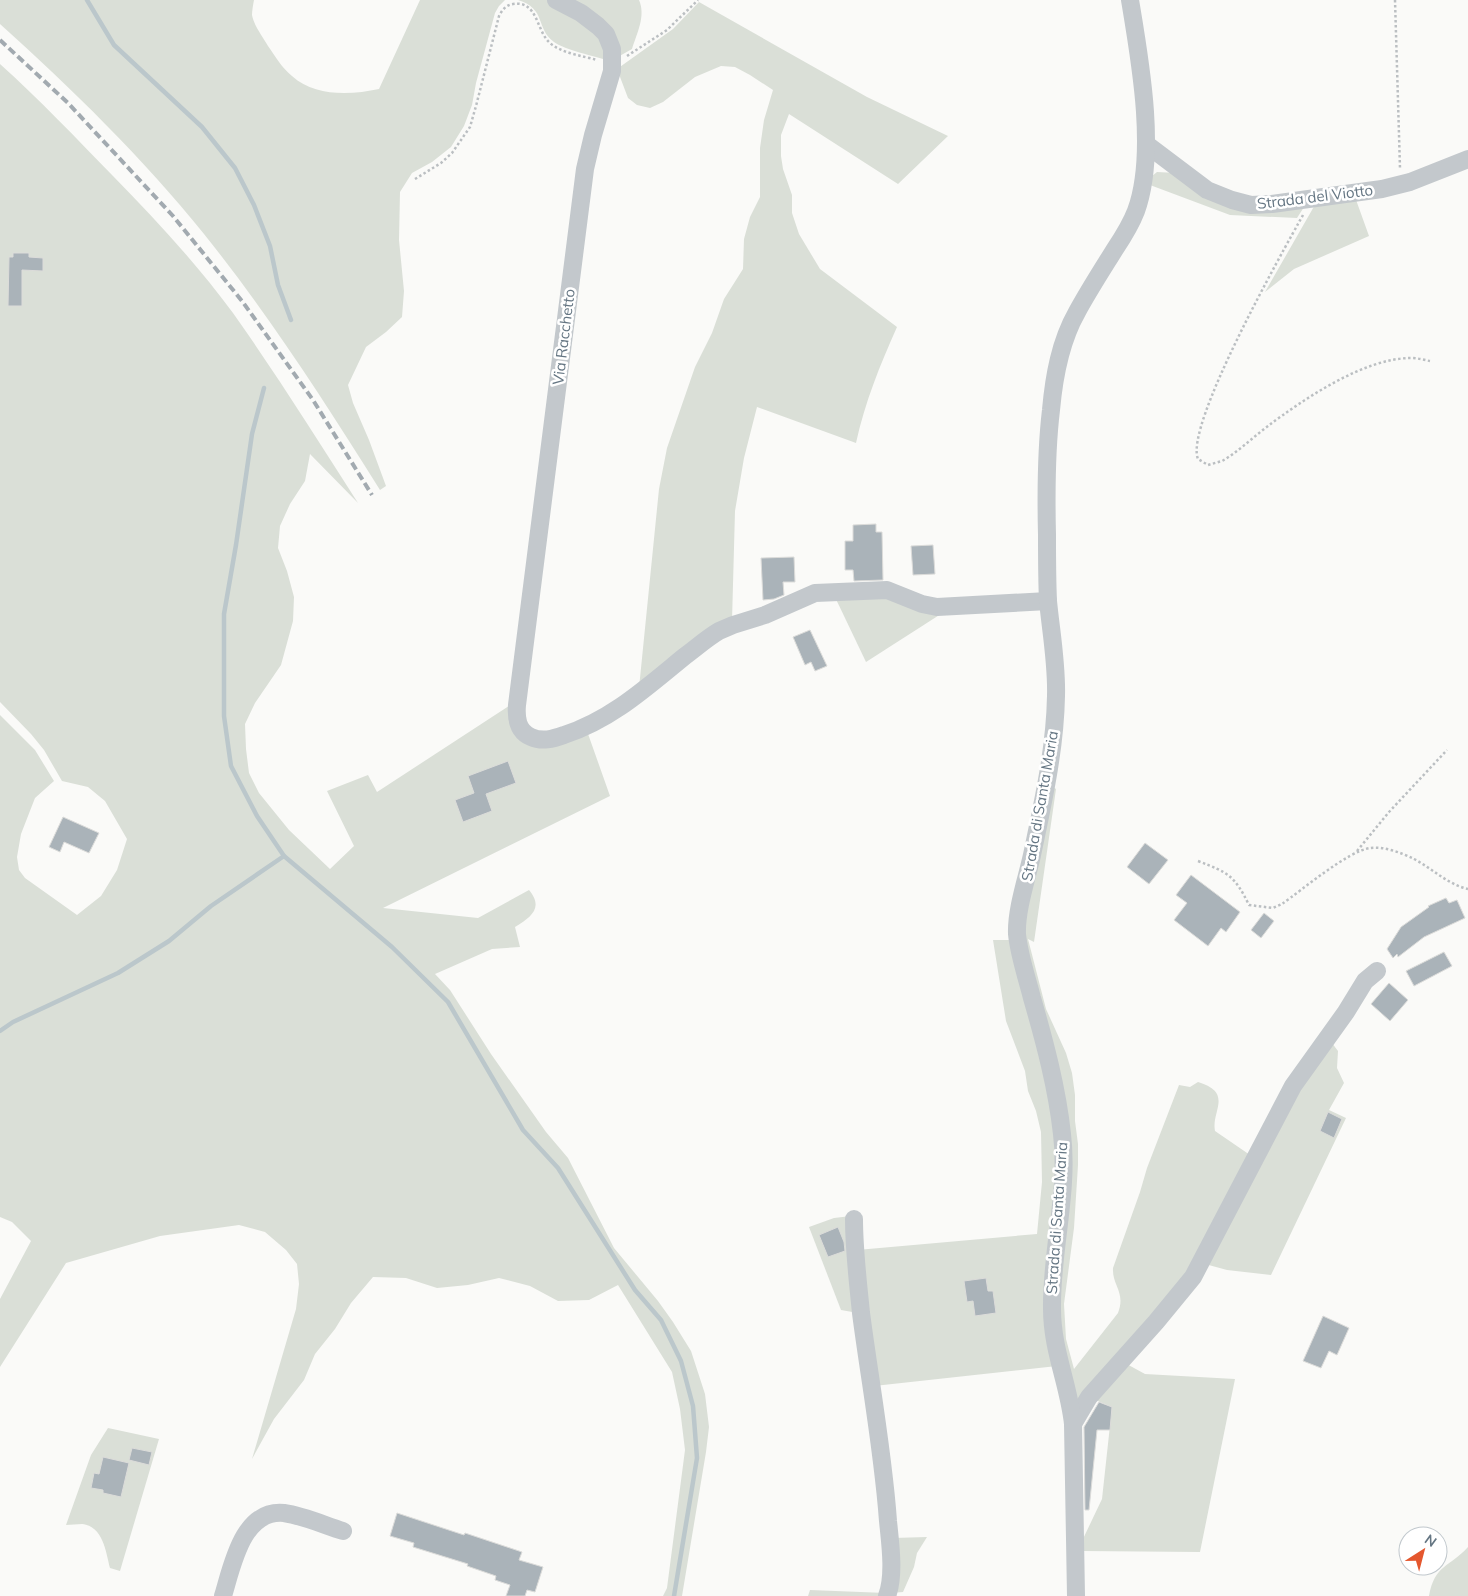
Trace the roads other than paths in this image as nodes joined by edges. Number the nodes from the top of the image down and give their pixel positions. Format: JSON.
{"nodes":[{"id":1,"x":556,"y":0,"type":"edge"},
{"id":2,"x":1130,"y":0,"type":"edge"},
{"id":3,"x":1146,"y":144,"type":"junction"},
{"id":4,"x":1468,"y":159,"type":"edge"},
{"id":5,"x":1048,"y":602,"type":"junction"},
{"id":6,"x":1376,"y":971,"type":"dead end"},
{"id":7,"x":854,"y":1219,"type":"dead end"},
{"id":8,"x":1073,"y":1424,"type":"junction"},
{"id":9,"x":343,"y":1531,"type":"dead end"},
{"id":10,"x":223,"y":1596,"type":"edge"},
{"id":11,"x":887,"y":1596,"type":"edge"},
{"id":12,"x":1076,"y":1596,"type":"edge"}],
"edges":[{"from":1,"to":5,"type":"street","name":"Via Racchetto"},
{"from":2,"to":3,"type":"street","name":"Strada di Santa Maria"},
{"from":3,"to":4,"type":"street","name":"Strada del Viotto"},
{"from":3,"to":5,"type":"street","name":"Strada di Santa Maria"},
{"from":5,"to":8,"type":"street","name":"Strada di Santa Maria"},
{"from":6,"to":8,"type":"street"},
{"from":7,"to":11,"type":"street"},
{"from":8,"to":12,"type":"street","name":"Strada di Santa Maria"},
{"from":9,"to":10,"type":"street"}]}
